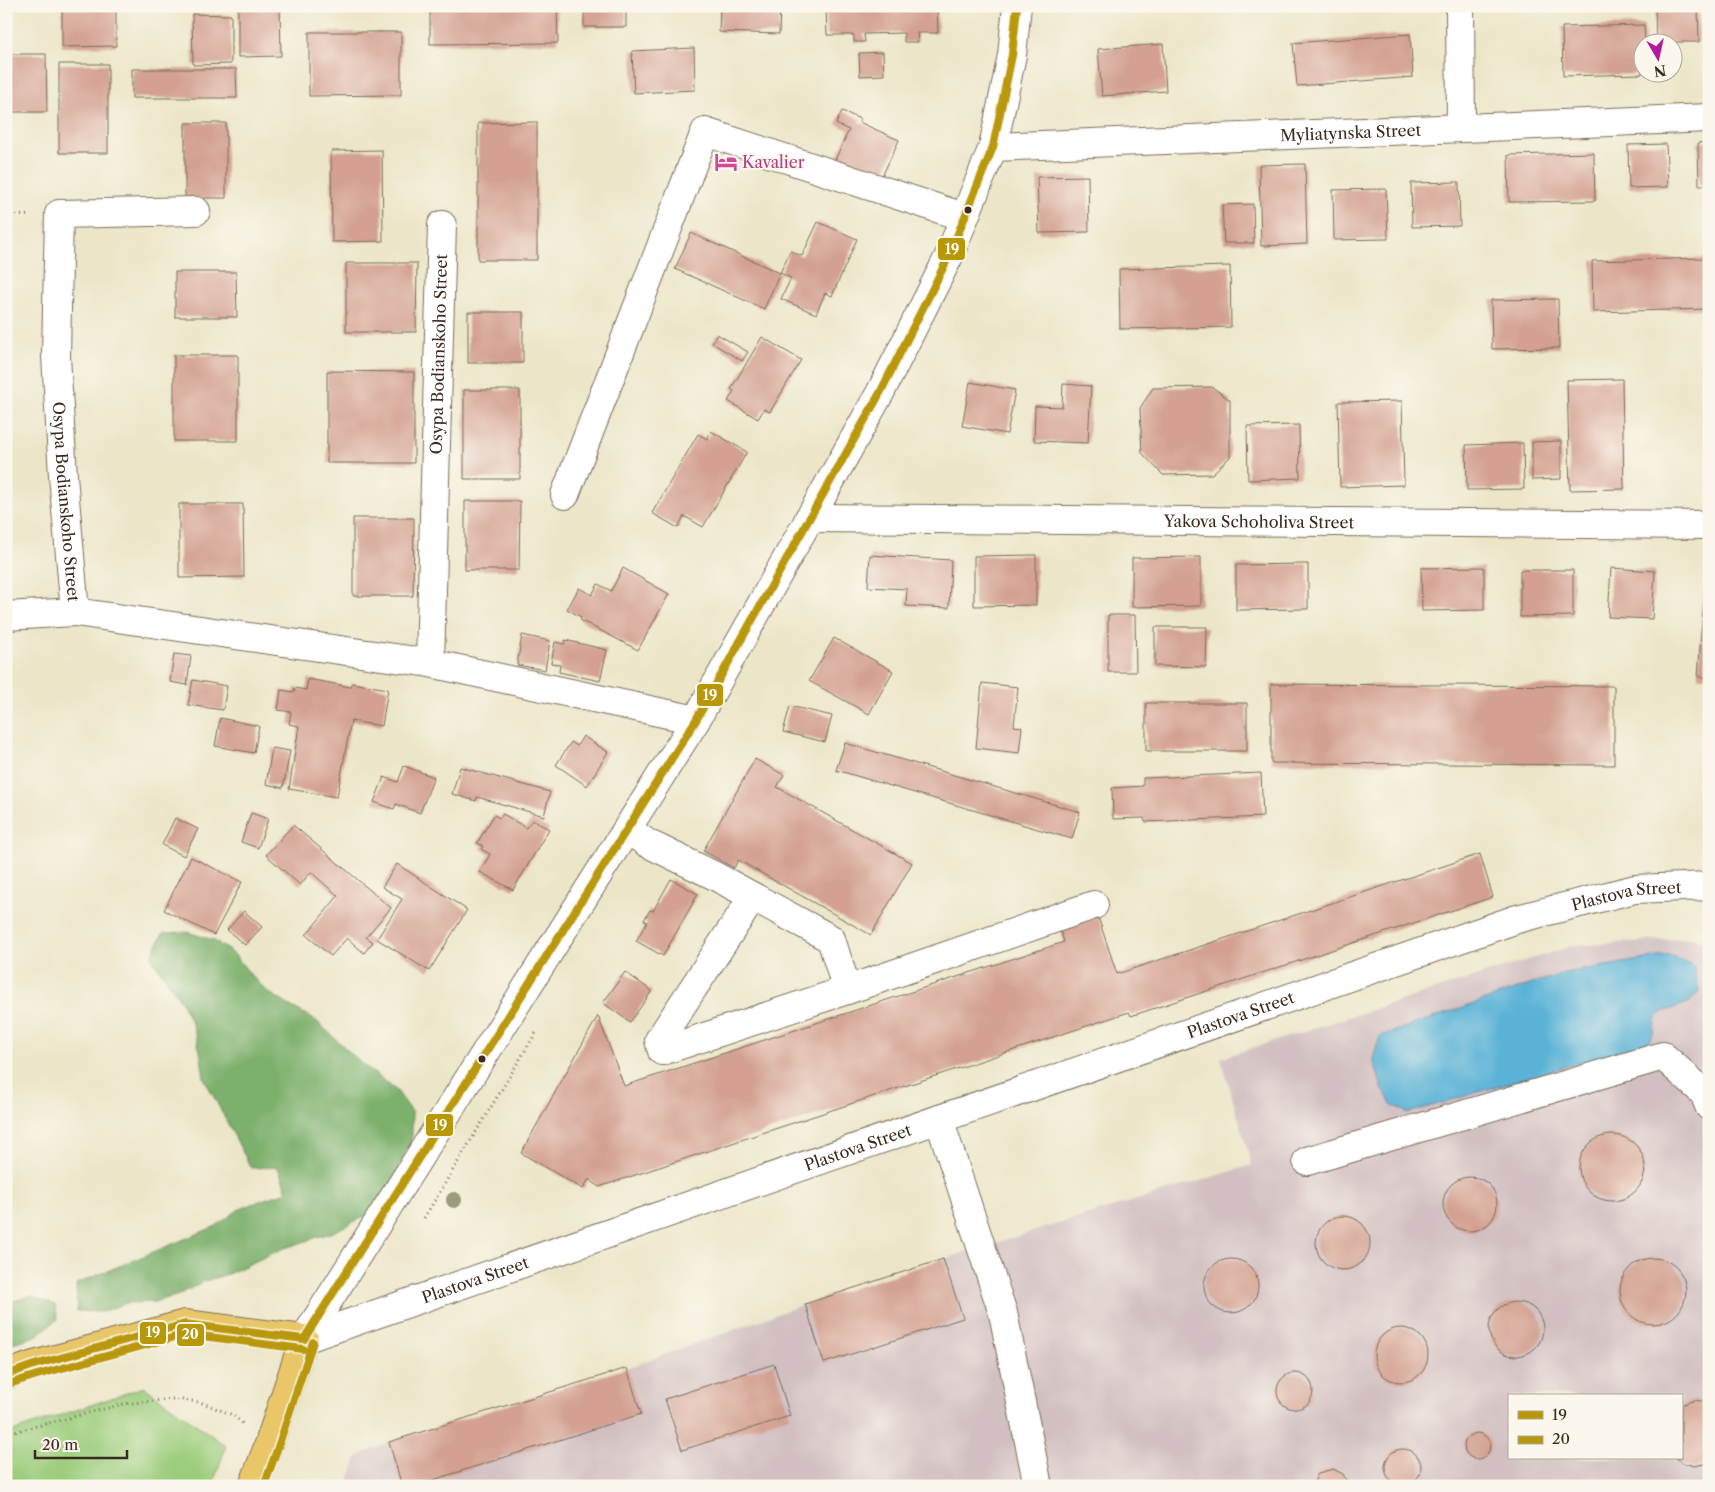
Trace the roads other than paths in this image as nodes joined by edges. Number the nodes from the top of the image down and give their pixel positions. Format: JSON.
{"nodes":[{"id":1,"x":1017,"y":6,"type":"edge"},
{"id":2,"x":1460,"y":6,"type":"edge"},
{"id":3,"x":1709,"y":118,"type":"edge"},
{"id":4,"x":1460,"y":128,"type":"junction"},
{"id":5,"x":993,"y":147,"type":"junction"},
{"id":6,"x":196,"y":211,"type":"dead end"},
{"id":7,"x":964,"y":217,"type":"junction"},
{"id":8,"x":442,"y":225,"type":"dead end"},
{"id":9,"x":565,"y":495,"type":"dead end"},
{"id":10,"x":809,"y":518,"type":"junction"},
{"id":11,"x":1709,"y":525,"type":"edge"},
{"id":12,"x":76,"y":612,"type":"junction"},
{"id":13,"x":6,"y":616,"type":"edge"},
{"id":14,"x":430,"y":663,"type":"junction"},
{"id":15,"x":696,"y":720,"type":"junction"},
{"id":16,"x":627,"y":829,"type":"junction"},
{"id":17,"x":1709,"y":886,"type":"edge"},
{"id":18,"x":753,"y":897,"type":"junction"},
{"id":19,"x":1094,"y":905,"type":"dead end"},
{"id":20,"x":847,"y":990,"type":"junction"},
{"id":21,"x":1709,"y":1106,"type":"edge"},
{"id":22,"x":939,"y":1119,"type":"junction"},
{"id":23,"x":1307,"y":1161,"type":"dead end"},
{"id":24,"x":304,"y":1339,"type":"junction"},
{"id":25,"x":6,"y":1375,"type":"edge"},
{"id":26,"x":253,"y":1486,"type":"edge"},
{"id":27,"x":1038,"y":1486,"type":"edge"}],
"edges":[{"from":1,"to":5,"type":"street"},
{"from":2,"to":4,"type":"street"},
{"from":3,"to":4,"type":"street","name":"Myliatynska Street"},
{"from":4,"to":5,"type":"street","name":"Myliatynska Street"},
{"from":5,"to":7,"type":"street"},
{"from":6,"to":12,"type":"street","name":"Osypa Bodianskoho Street"},
{"from":7,"to":9,"type":"street"},
{"from":7,"to":10,"type":"street"},
{"from":8,"to":14,"type":"street","name":"Osypa Bodianskoho Street"},
{"from":10,"to":11,"type":"street","name":"Yakova Schoholiva Street"},
{"from":10,"to":15,"type":"street"},
{"from":12,"to":13,"type":"street"},
{"from":12,"to":14,"type":"street","name":"Osypa Bodianskoho Street"},
{"from":14,"to":15,"type":"street","name":"Osypa Bodianskoho Street"},
{"from":15,"to":16,"type":"street"},
{"from":16,"to":18,"type":"street"},
{"from":16,"to":24,"type":"street"},
{"from":17,"to":22,"type":"street","name":"Plastova Street"},
{"from":18,"to":20,"type":"street"},
{"from":18,"to":20,"type":"street"},
{"from":19,"to":20,"type":"street"},
{"from":21,"to":23,"type":"street"},
{"from":22,"to":24,"type":"street","name":"Plastova Street"},
{"from":22,"to":27,"type":"street"},
{"from":24,"to":25,"type":"main road","name":"Plastova Street"},
{"from":24,"to":26,"type":"main road"}]}
